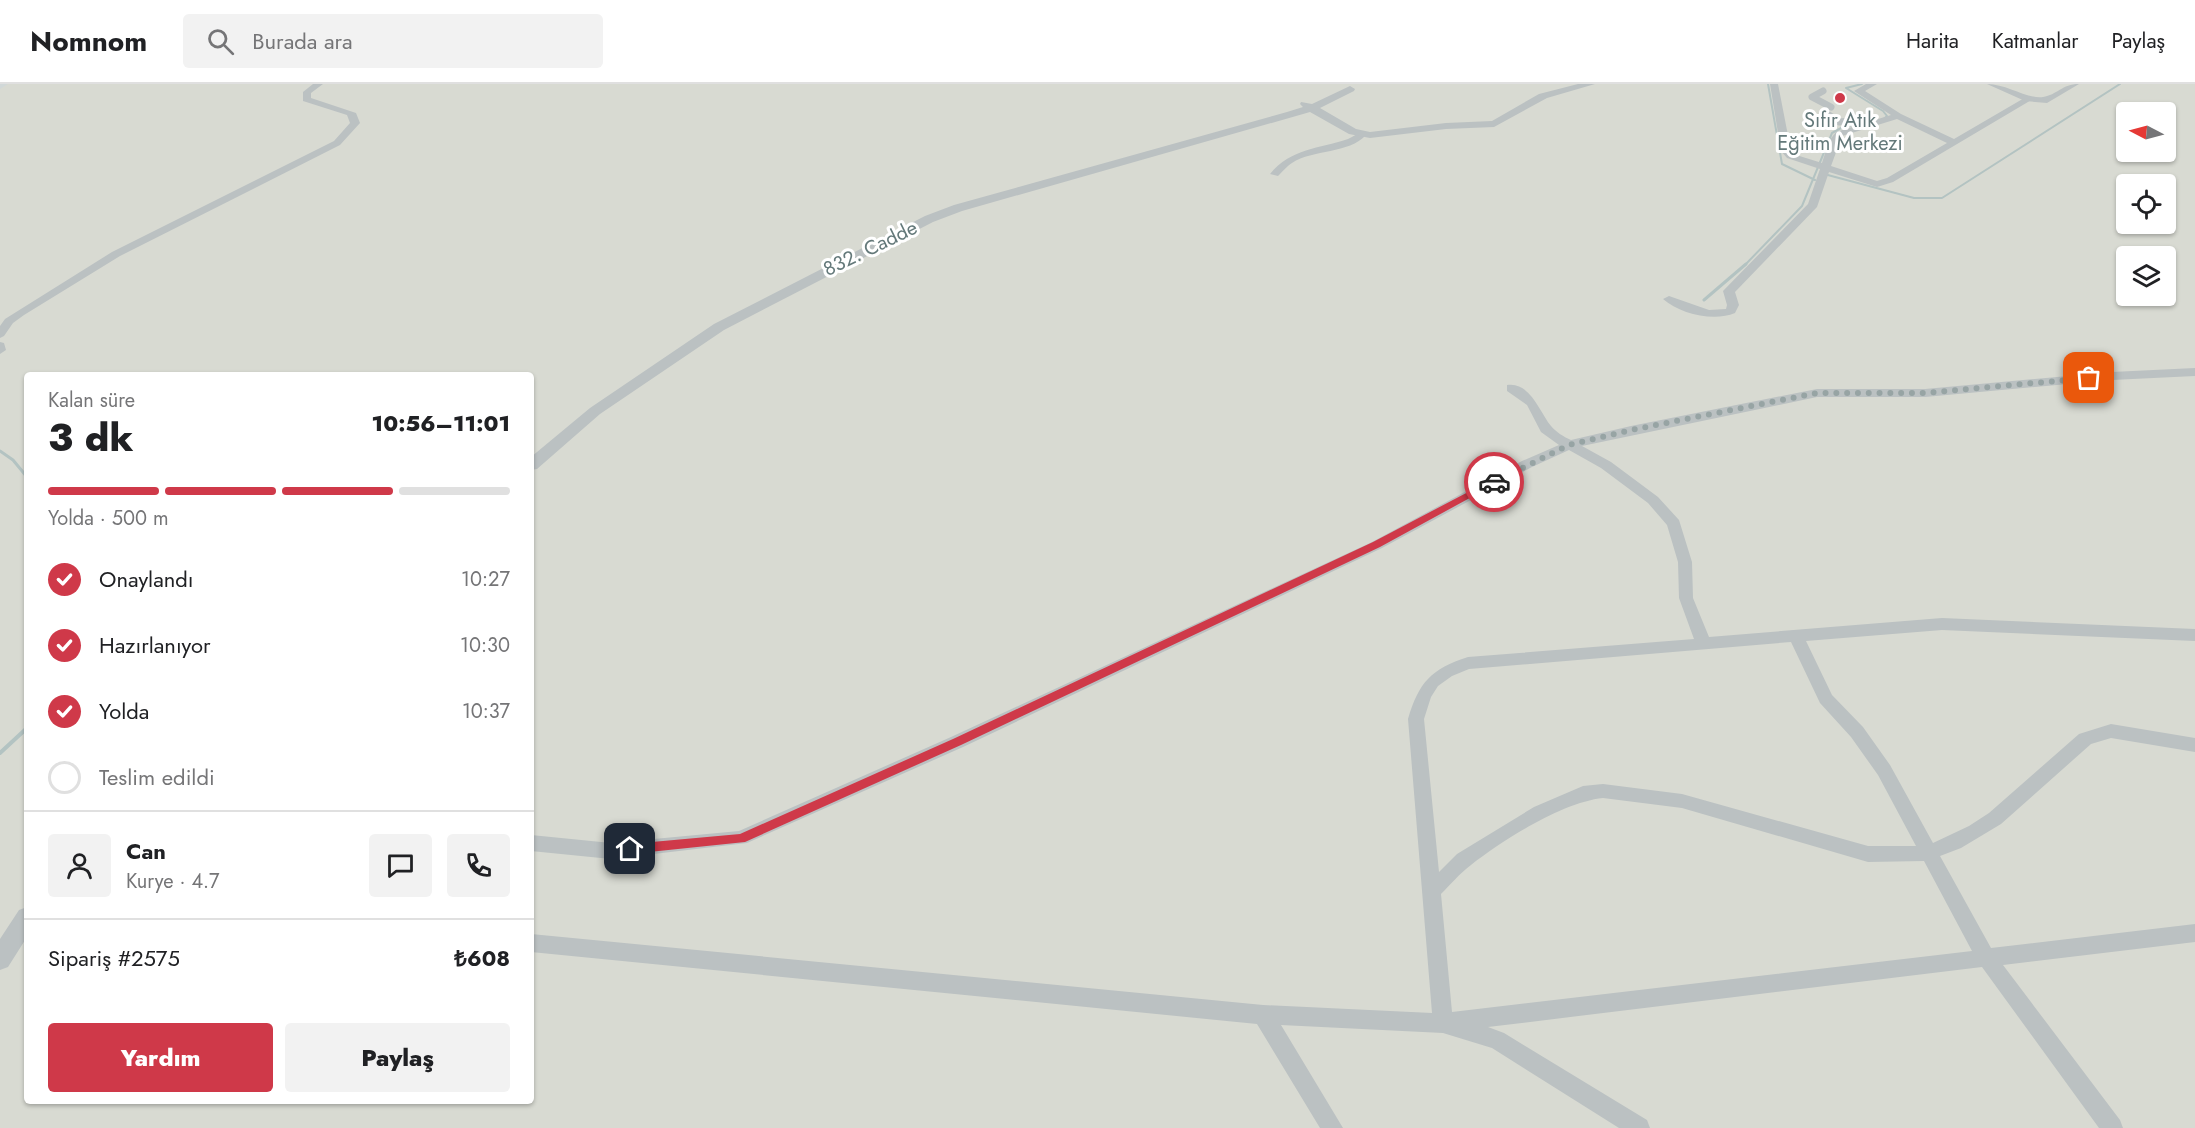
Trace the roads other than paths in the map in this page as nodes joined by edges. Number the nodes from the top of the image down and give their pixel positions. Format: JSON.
{"nodes":[{"id":1,"x":319,"y":84,"type":"edge"},
{"id":2,"x":1590,"y":84,"type":"edge"},
{"id":3,"x":1774,"y":84,"type":"edge"},
{"id":4,"x":1873,"y":84,"type":"edge"},
{"id":5,"x":1992,"y":84,"type":"edge"},
{"id":6,"x":2055,"y":84,"type":"edge"},
{"id":7,"x":2074,"y":84,"type":"edge"},
{"id":8,"x":1356,"y":86,"type":"edge"},
{"id":9,"x":1823,"y":91,"type":"dead end"},
{"id":10,"x":2029,"y":99,"type":"junction"},
{"id":11,"x":1305,"y":107,"type":"junction"},
{"id":12,"x":1831,"y":107,"type":"dead end"},
{"id":13,"x":1829,"y":115,"type":"dead end"},
{"id":14,"x":1898,"y":116,"type":"junction"},
{"id":15,"x":1852,"y":121,"type":"dead end"},
{"id":16,"x":1361,"y":135,"type":"junction"},
{"id":17,"x":1955,"y":143,"type":"junction"},
{"id":18,"x":1821,"y":170,"type":"junction"},
{"id":19,"x":1275,"y":174,"type":"dead end"},
{"id":20,"x":1669,"y":298,"type":"dead end"},
{"id":21,"x":0,"y":334,"type":"edge"},
{"id":22,"x":2195,"y":372,"type":"edge"},
{"id":23,"x":1511,"y":388,"type":"dead end"},
{"id":24,"x":1569,"y":445,"type":"junction"},
{"id":25,"x":534,"y":462,"type":"edge"},
{"id":26,"x":2195,"y":635,"type":"edge"},
{"id":27,"x":1797,"y":636,"type":"junction"},
{"id":28,"x":1703,"y":644,"type":"junction"},
{"id":29,"x":2195,"y":745,"type":"edge"},
{"id":30,"x":534,"y":843,"type":"edge"},
{"id":31,"x":1930,"y":852,"type":"junction"},
{"id":32,"x":1431,"y":892,"type":"junction"},
{"id":33,"x":24,"y":922,"type":"edge"},
{"id":34,"x":2195,"y":933,"type":"edge"},
{"id":35,"x":534,"y":943,"type":"edge"},
{"id":36,"x":0,"y":959,"type":"edge"},
{"id":37,"x":1988,"y":959,"type":"junction"},
{"id":38,"x":1263,"y":1015,"type":"junction"},
{"id":39,"x":1443,"y":1023,"type":"junction"},
{"id":40,"x":1332,"y":1128,"type":"edge"},
{"id":41,"x":1639,"y":1128,"type":"edge"},
{"id":42,"x":2112,"y":1128,"type":"edge"}],
"edges":[{"from":1,"to":21,"type":"street"},
{"from":2,"to":16,"type":"street"},
{"from":3,"to":18,"type":"street"},
{"from":4,"to":14,"type":"street"},
{"from":5,"to":10,"type":"street"},
{"from":6,"to":10,"type":"street"},
{"from":7,"to":10,"type":"street"},
{"from":8,"to":11,"type":"street","name":"832. Cadde"},
{"from":9,"to":12,"type":"street"},
{"from":10,"to":17,"type":"street"},
{"from":11,"to":16,"type":"street"},
{"from":11,"to":25,"type":"street","name":"832. Cadde"},
{"from":13,"to":15,"type":"street"},
{"from":14,"to":17,"type":"street"},
{"from":14,"to":18,"type":"street"},
{"from":16,"to":19,"type":"street"},
{"from":17,"to":18,"type":"street"},
{"from":18,"to":20,"type":"street"},
{"from":22,"to":24,"type":"street"},
{"from":23,"to":24,"type":"street"},
{"from":24,"to":28,"type":"street"},
{"from":24,"to":30,"type":"street"},
{"from":26,"to":27,"type":"street"},
{"from":27,"to":28,"type":"street"},
{"from":27,"to":31,"type":"street"},
{"from":28,"to":32,"type":"street"},
{"from":29,"to":31,"type":"street"},
{"from":31,"to":32,"type":"street"},
{"from":31,"to":37,"type":"street"},
{"from":32,"to":39,"type":"street"},
{"from":33,"to":36,"type":"street"},
{"from":34,"to":37,"type":"street"},
{"from":35,"to":38,"type":"street"},
{"from":37,"to":39,"type":"street"},
{"from":37,"to":42,"type":"street"},
{"from":38,"to":39,"type":"street"},
{"from":38,"to":40,"type":"street"},
{"from":39,"to":41,"type":"street"}]}
